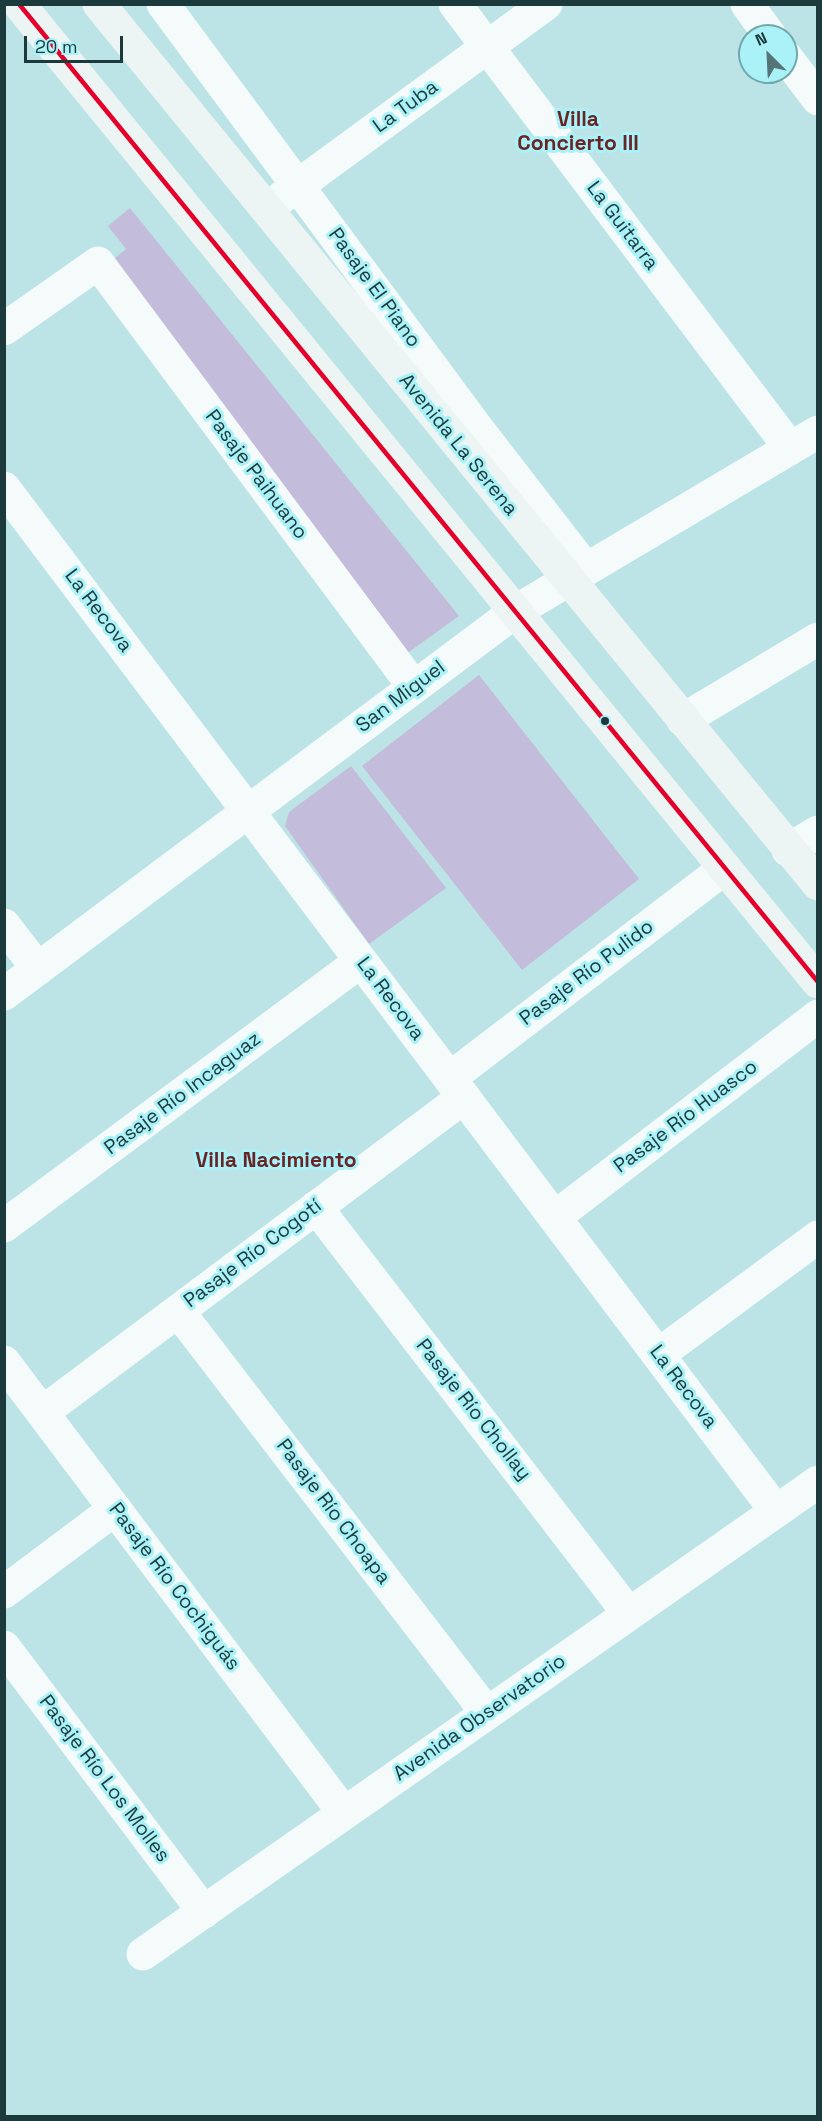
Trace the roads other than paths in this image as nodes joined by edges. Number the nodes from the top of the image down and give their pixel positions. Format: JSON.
{"nodes":[{"id":1,"x":19,"y":4,"type":"edge"},
{"id":2,"x":99,"y":4,"type":"edge"},
{"id":3,"x":163,"y":4,"type":"edge"},
{"id":4,"x":454,"y":4,"type":"edge"},
{"id":5,"x":546,"y":4,"type":"edge"},
{"id":6,"x":747,"y":4,"type":"edge"},
{"id":7,"x":761,"y":24,"type":"edge"},
{"id":8,"x":487,"y":48,"type":"junction"},
{"id":9,"x":798,"y":73,"type":"edge"},
{"id":10,"x":818,"y":99,"type":"edge"},
{"id":11,"x":299,"y":184,"type":"junction"},
{"id":12,"x":265,"y":209,"type":"junction"},
{"id":13,"x":4,"y":329,"type":"edge"},
{"id":14,"x":818,"y":432,"type":"edge"},
{"id":15,"x":790,"y":448,"type":"junction"},
{"id":16,"x":4,"y":488,"type":"edge"},
{"id":17,"x":578,"y":574,"type":"junction"},
{"id":18,"x":516,"y":611,"type":"junction"},
{"id":19,"x":818,"y":639,"type":"edge"},
{"id":20,"x":414,"y":687,"type":"junction"},
{"id":21,"x":684,"y":720,"type":"junction"},
{"id":22,"x":249,"y":812,"type":"junction"},
{"id":23,"x":818,"y":832,"type":"edge"},
{"id":24,"x":788,"y":850,"type":"junction"},
{"id":25,"x":725,"y":868,"type":"junction"},
{"id":26,"x":818,"y":884,"type":"edge"},
{"id":27,"x":4,"y":925,"type":"edge"},
{"id":28,"x":362,"y":961,"type":"junction"},
{"id":29,"x":38,"y":969,"type":"junction"},
{"id":30,"x":818,"y":982,"type":"edge"},
{"id":31,"x":4,"y":994,"type":"edge"},
{"id":32,"x":818,"y":1016,"type":"edge"},
{"id":33,"x":457,"y":1088,"type":"junction"},
{"id":34,"x":316,"y":1207,"type":"junction"},
{"id":35,"x":555,"y":1217,"type":"junction"},
{"id":36,"x":4,"y":1226,"type":"edge"},
{"id":37,"x":818,"y":1237,"type":"edge"},
{"id":38,"x":178,"y":1311,"type":"junction"},
{"id":39,"x":658,"y":1355,"type":"junction"},
{"id":40,"x":4,"y":1362,"type":"edge"},
{"id":41,"x":42,"y":1412,"type":"junction"},
{"id":42,"x":818,"y":1482,"type":"edge"},
{"id":43,"x":116,"y":1509,"type":"junction"},
{"id":44,"x":776,"y":1511,"type":"junction"},
{"id":45,"x":4,"y":1592,"type":"edge"},
{"id":46,"x":629,"y":1614,"type":"junction"},
{"id":47,"x":4,"y":1647,"type":"edge"},
{"id":48,"x":487,"y":1713,"type":"junction"},
{"id":49,"x":345,"y":1813,"type":"junction"},
{"id":50,"x":204,"y":1912,"type":"junction"},
{"id":51,"x":143,"y":1954,"type":"dead end"}],
"edges":[{"from":1,"to":18,"type":"main road"},
{"from":2,"to":12,"type":"main road","name":"Avenida La Serena"},
{"from":3,"to":11,"type":"street","name":"Pasaje El Piano"},
{"from":4,"to":8,"type":"street","name":"La Guitarra"},
{"from":5,"to":8,"type":"street","name":"La Tuba"},
{"from":6,"to":7,"type":"street"},
{"from":8,"to":11,"type":"street","name":"La Tuba"},
{"from":8,"to":15,"type":"street","name":"La Guitarra"},
{"from":9,"to":10,"type":"street"},
{"from":11,"to":12,"type":"street","name":"La Tuba"},
{"from":11,"to":17,"type":"street","name":"Pasaje El Piano"},
{"from":12,"to":17,"type":"main road","name":"Avenida La Serena"},
{"from":13,"to":20,"type":"street","name":"Pasaje Paihuano"},
{"from":14,"to":15,"type":"street","name":"San Miguel"},
{"from":15,"to":17,"type":"street","name":"San Miguel"},
{"from":16,"to":22,"type":"street","name":"La Recova"},
{"from":17,"to":18,"type":"street","name":"San Miguel"},
{"from":17,"to":21,"type":"main road","name":"Avenida La Serena"},
{"from":18,"to":20,"type":"street","name":"San Miguel"},
{"from":18,"to":25,"type":"main road"},
{"from":19,"to":21,"type":"street"},
{"from":20,"to":22,"type":"street","name":"San Miguel"},
{"from":21,"to":24,"type":"main road","name":"Avenida La Serena"},
{"from":22,"to":28,"type":"street","name":"La Recova"},
{"from":22,"to":29,"type":"street","name":"San Miguel"},
{"from":23,"to":24,"type":"street"},
{"from":24,"to":26,"type":"main road","name":"Avenida La Serena"},
{"from":25,"to":30,"type":"main road"},
{"from":25,"to":33,"type":"street","name":"Pasaje Río Pulido"},
{"from":27,"to":29,"type":"street"},
{"from":28,"to":33,"type":"street","name":"La Recova"},
{"from":28,"to":36,"type":"street","name":"Pasaje Río Incaguaz"},
{"from":29,"to":31,"type":"street","name":"San Miguel"},
{"from":32,"to":35,"type":"street","name":"Pasaje Río Huasco"},
{"from":33,"to":34,"type":"street","name":"Pasaje Río Cogotí"},
{"from":33,"to":35,"type":"street","name":"La Recova"},
{"from":34,"to":38,"type":"street","name":"Pasaje Río Cogotí"},
{"from":34,"to":46,"type":"street","name":"Pasaje Río Chollay"},
{"from":35,"to":39,"type":"street","name":"La Recova"},
{"from":37,"to":39,"type":"street"},
{"from":38,"to":41,"type":"street","name":"Pasaje Río Cogotí"},
{"from":38,"to":48,"type":"street","name":"Pasaje Río Choapa"},
{"from":39,"to":44,"type":"street","name":"La Recova"},
{"from":40,"to":41,"type":"street","name":"Pasaje Río Cochiguás"},
{"from":41,"to":43,"type":"street","name":"Pasaje Río Cochiguás"},
{"from":42,"to":44,"type":"street","name":"Avenida Observatorio"},
{"from":43,"to":45,"type":"street"},
{"from":43,"to":49,"type":"street","name":"Pasaje Río Cochiguás"},
{"from":44,"to":46,"type":"street","name":"Avenida Observatorio"},
{"from":46,"to":48,"type":"street","name":"Avenida Observatorio"},
{"from":47,"to":50,"type":"street","name":"Pasaje Río Los Molles"},
{"from":48,"to":49,"type":"street","name":"Avenida Observatorio"},
{"from":49,"to":50,"type":"street","name":"Avenida Observatorio"},
{"from":50,"to":51,"type":"street","name":"Avenida Observatorio"}]}
